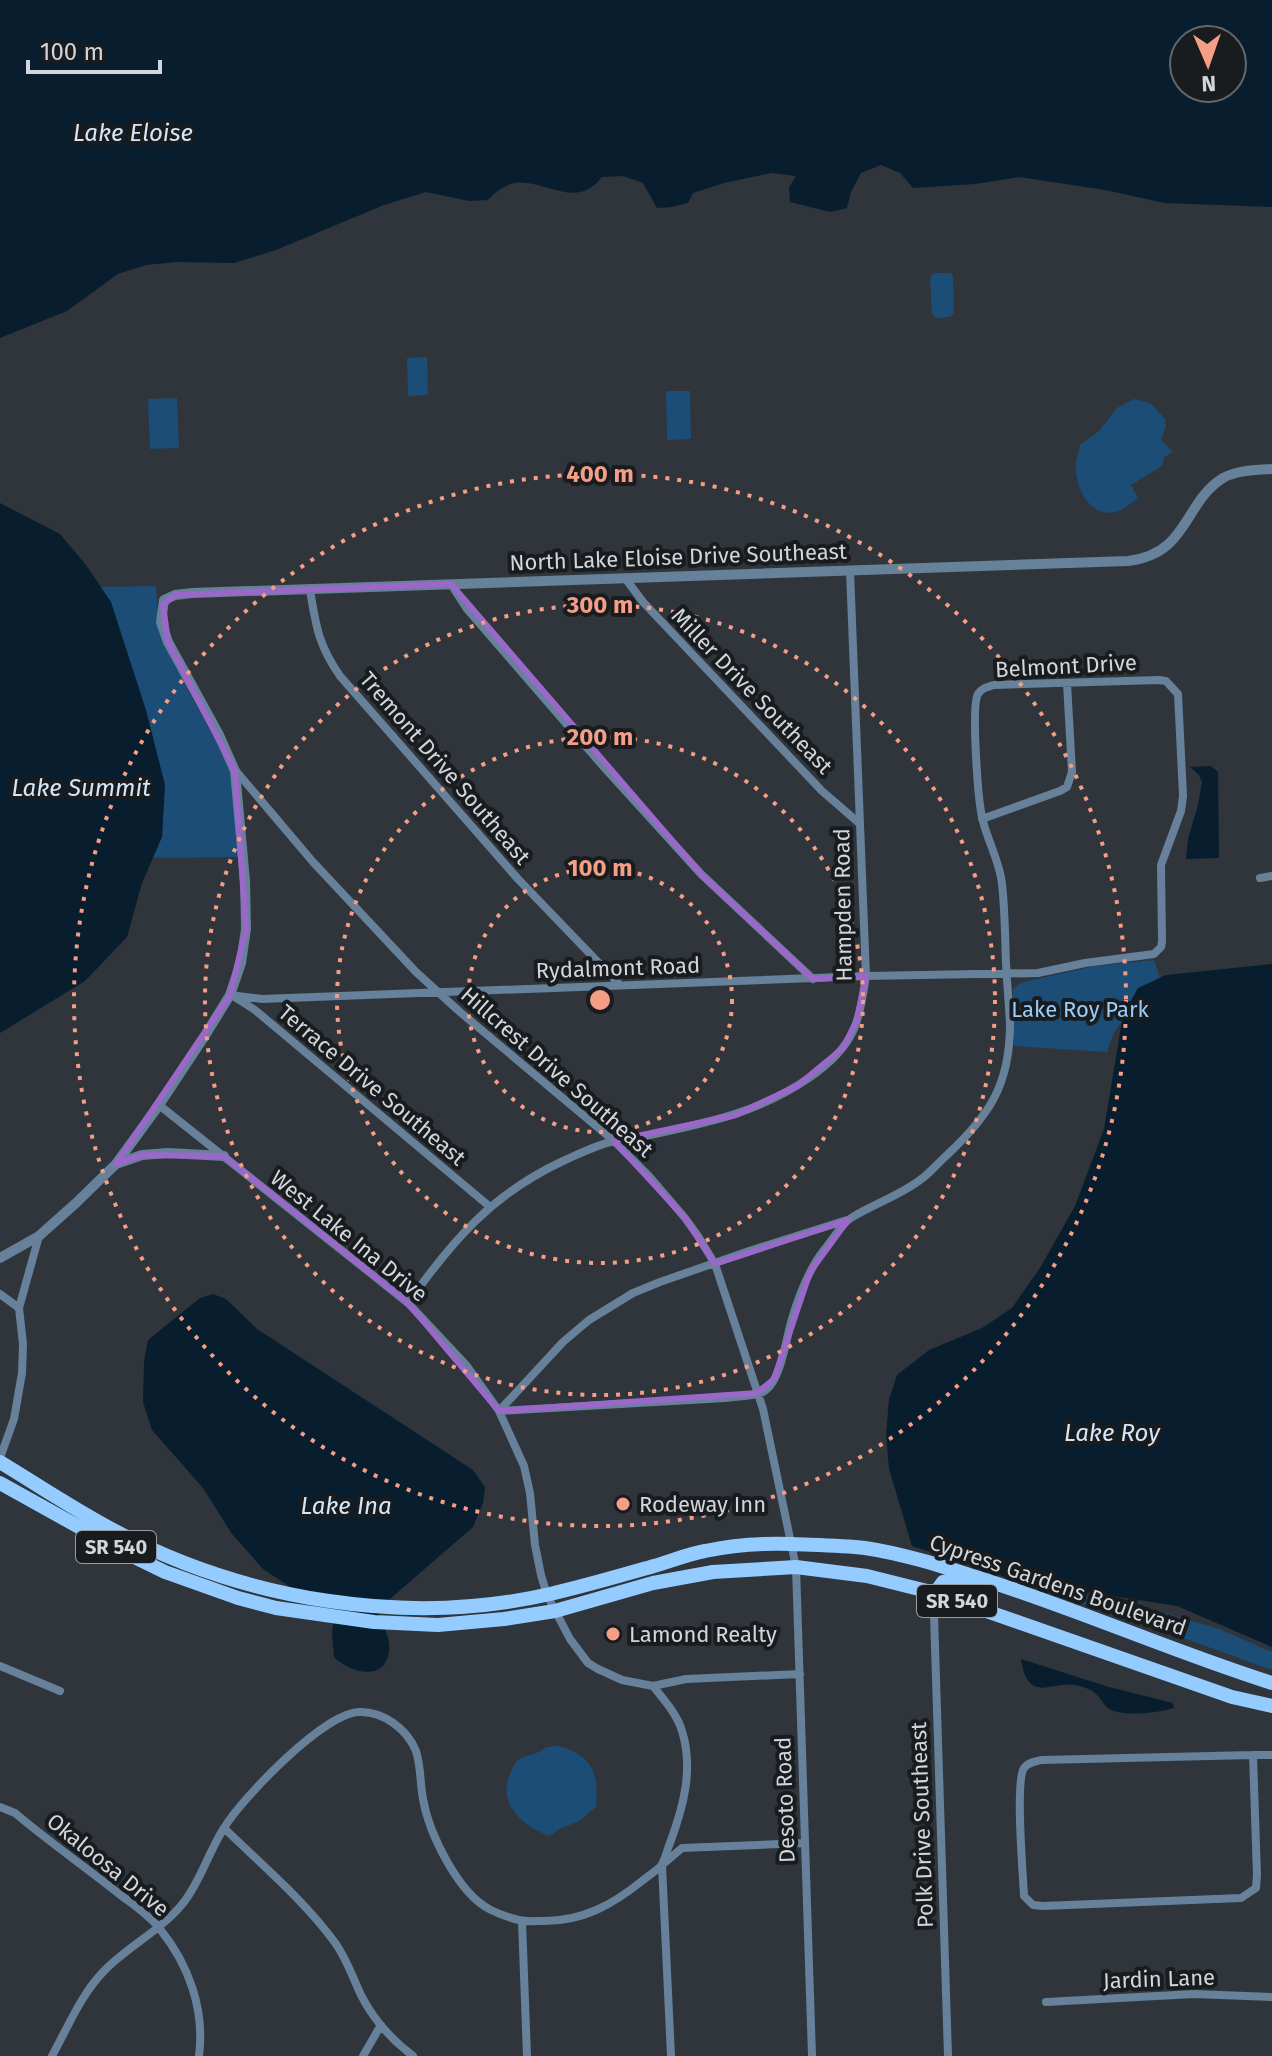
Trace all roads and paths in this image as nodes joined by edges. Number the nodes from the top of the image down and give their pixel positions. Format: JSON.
{"nodes":[{"id":1,"x":1272,"y":469,"type":"edge"},
{"id":2,"x":850,"y":571,"type":"junction"},
{"id":3,"x":625,"y":578,"type":"junction"},
{"id":4,"x":451,"y":584,"type":"junction"},
{"id":5,"x":310,"y":590,"type":"junction"},
{"id":6,"x":1067,"y":683,"type":"junction"},
{"id":7,"x":235,"y":771,"type":"junction"},
{"id":8,"x":982,"y":819,"type":"junction"},
{"id":9,"x":859,"y":823,"type":"junction"},
{"id":10,"x":1272,"y":876,"type":"edge"},
{"id":11,"x":1260,"y":878,"type":"dead end"},
{"id":12,"x":1115,"y":959,"type":"joint"},
{"id":13,"x":1006,"y":975,"type":"junction"},
{"id":14,"x":866,"y":976,"type":"junction"},
{"id":15,"x":813,"y":979,"type":"junction"},
{"id":16,"x":620,"y":985,"type":"junction"},
{"id":17,"x":440,"y":992,"type":"junction"},
{"id":18,"x":230,"y":995,"type":"junction"},
{"id":19,"x":159,"y":1105,"type":"junction"},
{"id":20,"x":614,"y":1141,"type":"junction"},
{"id":21,"x":224,"y":1156,"type":"junction"},
{"id":22,"x":116,"y":1164,"type":"junction"},
{"id":23,"x":489,"y":1206,"type":"junction"},
{"id":24,"x":848,"y":1220,"type":"junction"},
{"id":25,"x":39,"y":1236,"type":"junction"},
{"id":26,"x":0,"y":1258,"type":"edge"},
{"id":27,"x":715,"y":1264,"type":"junction"},
{"id":28,"x":0,"y":1294,"type":"edge"},
{"id":29,"x":408,"y":1303,"type":"junction"},
{"id":30,"x":19,"y":1308,"type":"junction"},
{"id":31,"x":757,"y":1393,"type":"junction"},
{"id":32,"x":499,"y":1411,"type":"junction"},
{"id":33,"x":0,"y":1460,"type":"edge"},
{"id":34,"x":0,"y":1483,"type":"edge"},
{"id":35,"x":791,"y":1544,"type":"junction"},
{"id":36,"x":796,"y":1567,"type":"junction"},
{"id":37,"x":1000,"y":1585,"type":"junction"},
{"id":38,"x":935,"y":1593,"type":"junction"},
{"id":39,"x":547,"y":1595,"type":"junction"},
{"id":40,"x":555,"y":1611,"type":"junction"},
{"id":41,"x":0,"y":1666,"type":"edge"},
{"id":42,"x":800,"y":1674,"type":"junction"},
{"id":43,"x":1272,"y":1683,"type":"edge"},
{"id":44,"x":653,"y":1686,"type":"junction"},
{"id":45,"x":60,"y":1691,"type":"dead end"},
{"id":46,"x":1272,"y":1706,"type":"edge"},
{"id":47,"x":1253,"y":1755,"type":"junction"},
{"id":48,"x":1272,"y":1755,"type":"edge"},
{"id":49,"x":0,"y":1807,"type":"edge"},
{"id":50,"x":224,"y":1828,"type":"junction"},
{"id":51,"x":804,"y":1843,"type":"junction"},
{"id":52,"x":662,"y":1865,"type":"junction"},
{"id":53,"x":522,"y":1921,"type":"junction"},
{"id":54,"x":158,"y":1926,"type":"junction"},
{"id":55,"x":1272,"y":1997,"type":"edge"},
{"id":56,"x":1046,"y":2002,"type":"dead end"},
{"id":57,"x":381,"y":2025,"type":"junction"},
{"id":58,"x":52,"y":2056,"type":"edge"},
{"id":59,"x":199,"y":2056,"type":"edge"},
{"id":60,"x":363,"y":2056,"type":"edge"},
{"id":61,"x":413,"y":2056,"type":"edge"},
{"id":62,"x":527,"y":2056,"type":"edge"},
{"id":63,"x":671,"y":2056,"type":"edge"},
{"id":64,"x":812,"y":2056,"type":"edge"},
{"id":65,"x":948,"y":2056,"type":"edge"}],
"edges":[{"from":1,"to":2,"type":"street","name":"North Lake Eloise Drive Southeast"},
{"from":2,"to":3,"type":"street","name":"North Lake Eloise Drive Southeast"},
{"from":2,"to":9,"type":"street","name":"Hampden Road"},
{"from":3,"to":4,"type":"street","name":"North Lake Eloise Drive Southeast"},
{"from":3,"to":9,"type":"street","name":"Miller Drive Southeast"},
{"from":4,"to":5,"type":"street","name":"North Lake Eloise Drive Southeast"},
{"from":4,"to":15,"type":"street"},
{"from":5,"to":7,"type":"street","name":"North Lake Eloise Drive Southeast"},
{"from":5,"to":16,"type":"street","name":"Tremont Drive Southeast"},
{"from":6,"to":8,"type":"street"},
{"from":6,"to":8,"type":"street","name":"Belmont Drive"},
{"from":6,"to":12,"type":"street","name":"Belmont Drive"},
{"from":7,"to":17,"type":"street","name":"Hillcrest Drive Southeast"},
{"from":7,"to":18,"type":"street"},
{"from":8,"to":13,"type":"street","name":"Belmont Drive"},
{"from":9,"to":14,"type":"street","name":"Hampden Road"},
{"from":10,"to":11,"type":"street"},
{"from":12,"to":13,"type":"street","name":"Rydalmont Road"},
{"from":13,"to":14,"type":"street","name":"Rydalmont Road"},
{"from":13,"to":24,"type":"street","name":"Belmont Drive"},
{"from":14,"to":15,"type":"street","name":"Rydalmont Road"},
{"from":14,"to":20,"type":"street","name":"Hampden Road"},
{"from":15,"to":16,"type":"street","name":"Rydalmont Road"},
{"from":16,"to":17,"type":"street","name":"Rydalmont Road"},
{"from":17,"to":18,"type":"street","name":"Rydalmont Road"},
{"from":17,"to":20,"type":"street","name":"Hillcrest Drive Southeast"},
{"from":18,"to":19,"type":"street"},
{"from":18,"to":23,"type":"street","name":"Terrace Drive Southeast"},
{"from":19,"to":21,"type":"street","name":"West Lake Ina Drive"},
{"from":19,"to":22,"type":"street"},
{"from":20,"to":23,"type":"street","name":"Hampden Road"},
{"from":20,"to":27,"type":"street","name":"Hillcrest Drive Southeast"},
{"from":21,"to":22,"type":"street"},
{"from":21,"to":29,"type":"street","name":"West Lake Ina Drive"},
{"from":22,"to":25,"type":"street"},
{"from":23,"to":29,"type":"street","name":"Hampden Road"},
{"from":24,"to":27,"type":"street","name":"Belmont Drive"},
{"from":24,"to":31,"type":"street"},
{"from":25,"to":26,"type":"street"},
{"from":25,"to":30,"type":"street"},
{"from":27,"to":31,"type":"street","name":"Hillcrest Drive Southeast"},
{"from":27,"to":32,"type":"street","name":"Belmont Drive"},
{"from":28,"to":30,"type":"street"},
{"from":29,"to":32,"type":"street","name":"West Lake Ina Drive"},
{"from":30,"to":33,"type":"street"},
{"from":31,"to":32,"type":"street"},
{"from":31,"to":35,"type":"street","name":"Hillcrest Drive Southeast"},
{"from":32,"to":39,"type":"street","name":"West Lake Ina Drive"},
{"from":33,"to":39,"type":"main road","name":"Cypress Gardens Boulevard","number":"SR 540"},
{"from":34,"to":40,"type":"main road","number":"SR 540"},
{"from":35,"to":36,"type":"street","name":"Desoto Road"},
{"from":35,"to":37,"type":"main road","name":"Cypress Gardens Boulevard","number":"SR 540"},
{"from":35,"to":39,"type":"main road","name":"Cypress Gardens Boulevard","number":"SR 540"},
{"from":36,"to":38,"type":"main road","number":"SR 540"},
{"from":36,"to":40,"type":"main road","number":"SR 540"},
{"from":36,"to":42,"type":"street","name":"Desoto Road"},
{"from":37,"to":38,"type":"main road"},
{"from":37,"to":43,"type":"main road","name":"Cypress Gardens Boulevard","number":"SR 540"},
{"from":38,"to":46,"type":"main road","number":"SR 540"},
{"from":38,"to":65,"type":"street","name":"Polk Drive Southeast"},
{"from":39,"to":40,"type":"street","name":"West Lake Ina Drive"},
{"from":40,"to":44,"type":"street","name":"West Lake Ina Drive"},
{"from":41,"to":45,"type":"street"},
{"from":42,"to":44,"type":"street"},
{"from":42,"to":51,"type":"street","name":"Desoto Road"},
{"from":44,"to":52,"type":"street"},
{"from":47,"to":47,"type":"street"},
{"from":47,"to":48,"type":"street"},
{"from":49,"to":54,"type":"street","name":"Okaloosa Drive"},
{"from":50,"to":53,"type":"street"},
{"from":50,"to":54,"type":"street"},
{"from":50,"to":57,"type":"street"},
{"from":51,"to":52,"type":"street"},
{"from":51,"to":64,"type":"street","name":"Desoto Road"},
{"from":52,"to":53,"type":"street"},
{"from":52,"to":63,"type":"street"},
{"from":53,"to":62,"type":"street"},
{"from":54,"to":58,"type":"street"},
{"from":54,"to":59,"type":"street","name":"Okaloosa Drive"},
{"from":55,"to":56,"type":"street","name":"Jardin Lane"},
{"from":57,"to":60,"type":"street"},
{"from":57,"to":61,"type":"street"}]}
